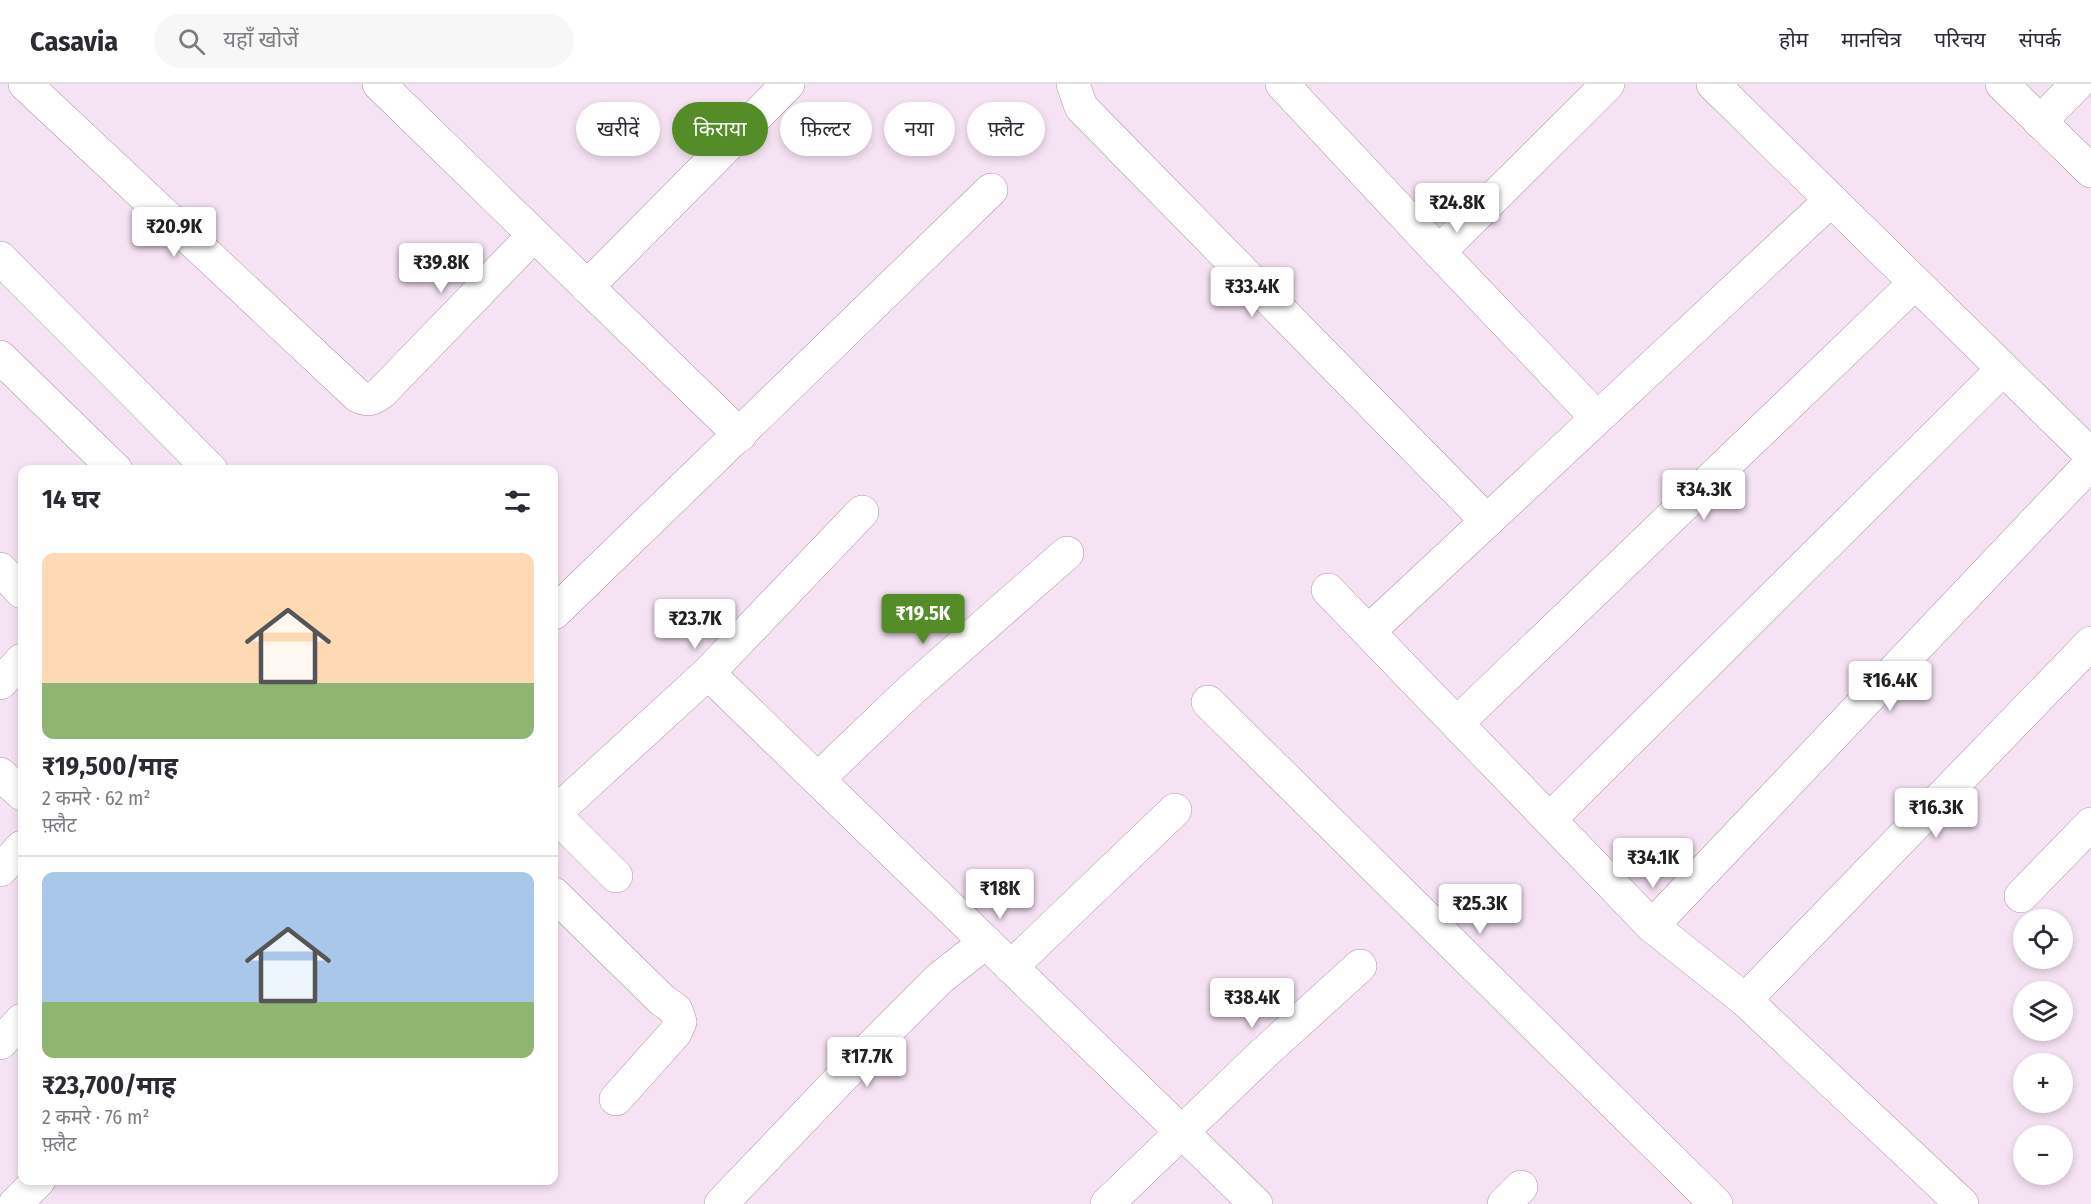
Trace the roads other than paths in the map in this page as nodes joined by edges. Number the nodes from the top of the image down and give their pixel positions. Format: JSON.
{"nodes":[{"id":1,"x":25,"y":84,"type":"edge"},
{"id":2,"x":379,"y":84,"type":"edge"},
{"id":3,"x":788,"y":84,"type":"edge"},
{"id":4,"x":1073,"y":84,"type":"edge"},
{"id":5,"x":1282,"y":84,"type":"edge"},
{"id":6,"x":1608,"y":84,"type":"edge"},
{"id":7,"x":1713,"y":84,"type":"edge"},
{"id":8,"x":2002,"y":84,"type":"edge"},
{"id":9,"x":2077,"y":84,"type":"edge"},
{"id":10,"x":2040,"y":122,"type":"junction"},
{"id":11,"x":2091,"y":171,"type":"edge"},
{"id":12,"x":991,"y":190,"type":"dead end"},
{"id":13,"x":1831,"y":200,"type":"junction"},
{"id":14,"x":534,"y":235,"type":"junction"},
{"id":15,"x":1439,"y":252,"type":"junction"},
{"id":16,"x":0,"y":258,"type":"edge"},
{"id":17,"x":1915,"y":283,"type":"junction"},
{"id":18,"x":587,"y":287,"type":"junction"},
{"id":19,"x":0,"y":357,"type":"edge"},
{"id":20,"x":2003,"y":369,"type":"junction"},
{"id":21,"x":1598,"y":418,"type":"junction"},
{"id":22,"x":740,"y":435,"type":"junction"},
{"id":23,"x":2091,"y":455,"type":"edge"},
{"id":24,"x":2091,"y":463,"type":"edge"},
{"id":25,"x":111,"y":465,"type":"edge"},
{"id":26,"x":206,"y":465,"type":"edge"},
{"id":27,"x":862,"y":512,"type":"dead end"},
{"id":28,"x":1487,"y":521,"type":"junction"},
{"id":29,"x":1067,"y":553,"type":"dead end"},
{"id":30,"x":0,"y":569,"type":"edge"},
{"id":31,"x":18,"y":588,"type":"edge"},
{"id":32,"x":1328,"y":590,"type":"dead end"},
{"id":33,"x":558,"y":609,"type":"edge"},
{"id":34,"x":1369,"y":632,"type":"junction"},
{"id":35,"x":2091,"y":643,"type":"edge"},
{"id":36,"x":18,"y":664,"type":"edge"},
{"id":37,"x":708,"y":673,"type":"junction"},
{"id":38,"x":0,"y":683,"type":"edge"},
{"id":39,"x":1208,"y":702,"type":"dead end"},
{"id":40,"x":1457,"y":723,"type":"junction"},
{"id":41,"x":0,"y":774,"type":"edge"},
{"id":42,"x":818,"y":779,"type":"junction"},
{"id":43,"x":18,"y":790,"type":"edge"},
{"id":44,"x":558,"y":810,"type":"edge"},
{"id":45,"x":1175,"y":810,"type":"dead end"},
{"id":46,"x":558,"y":818,"type":"edge"},
{"id":47,"x":1550,"y":819,"type":"junction"},
{"id":48,"x":2091,"y":824,"type":"edge"},
{"id":49,"x":18,"y":851,"type":"edge"},
{"id":50,"x":0,"y":870,"type":"edge"},
{"id":51,"x":616,"y":876,"type":"dead end"},
{"id":52,"x":2021,"y":896,"type":"dead end"},
{"id":53,"x":558,"y":898,"type":"edge"},
{"id":54,"x":1653,"y":926,"type":"junction"},
{"id":55,"x":986,"y":942,"type":"junction"},
{"id":56,"x":1011,"y":966,"type":"junction"},
{"id":57,"x":1360,"y":966,"type":"dead end"},
{"id":58,"x":1745,"y":1000,"type":"junction"},
{"id":59,"x":18,"y":1024,"type":"edge"},
{"id":60,"x":0,"y":1043,"type":"edge"},
{"id":61,"x":616,"y":1099,"type":"dead end"},
{"id":62,"x":1181,"y":1131,"type":"junction"},
{"id":63,"x":34,"y":1185,"type":"edge"},
{"id":64,"x":15,"y":1204,"type":"edge"},
{"id":65,"x":722,"y":1204,"type":"edge"},
{"id":66,"x":1107,"y":1204,"type":"edge"},
{"id":67,"x":1256,"y":1204,"type":"edge"},
{"id":68,"x":1716,"y":1204,"type":"edge"},
{"id":69,"x":1962,"y":1204,"type":"edge"}],
"edges":[{"from":1,"to":14,"type":"street"},
{"from":2,"to":14,"type":"street"},
{"from":3,"to":18,"type":"street"},
{"from":4,"to":28,"type":"street"},
{"from":5,"to":15,"type":"street"},
{"from":6,"to":15,"type":"street"},
{"from":7,"to":13,"type":"street"},
{"from":8,"to":10,"type":"street"},
{"from":9,"to":10,"type":"street"},
{"from":10,"to":11,"type":"street"},
{"from":12,"to":22,"type":"street"},
{"from":13,"to":17,"type":"street"},
{"from":13,"to":21,"type":"street"},
{"from":14,"to":18,"type":"street"},
{"from":15,"to":21,"type":"street"},
{"from":16,"to":26,"type":"street"},
{"from":17,"to":20,"type":"street"},
{"from":17,"to":40,"type":"street"},
{"from":18,"to":22,"type":"street"},
{"from":19,"to":25,"type":"street"},
{"from":20,"to":23,"type":"street"},
{"from":20,"to":47,"type":"street"},
{"from":21,"to":28,"type":"street"},
{"from":22,"to":33,"type":"street"},
{"from":24,"to":54,"type":"street"},
{"from":27,"to":37,"type":"street"},
{"from":28,"to":34,"type":"street"},
{"from":29,"to":42,"type":"street"},
{"from":30,"to":31,"type":"street"},
{"from":32,"to":34,"type":"street"},
{"from":34,"to":40,"type":"street"},
{"from":35,"to":58,"type":"street"},
{"from":36,"to":38,"type":"street"},
{"from":37,"to":42,"type":"street"},
{"from":37,"to":44,"type":"street"},
{"from":39,"to":68,"type":"street"},
{"from":40,"to":47,"type":"street"},
{"from":41,"to":43,"type":"street"},
{"from":42,"to":55,"type":"street"},
{"from":45,"to":56,"type":"street"},
{"from":46,"to":51,"type":"street"},
{"from":47,"to":54,"type":"street"},
{"from":48,"to":52,"type":"street"},
{"from":49,"to":50,"type":"street"},
{"from":53,"to":61,"type":"street"},
{"from":54,"to":58,"type":"street"},
{"from":55,"to":56,"type":"street"},
{"from":55,"to":65,"type":"street"},
{"from":56,"to":62,"type":"street"},
{"from":57,"to":62,"type":"street"},
{"from":58,"to":69,"type":"street"},
{"from":59,"to":60,"type":"street"},
{"from":62,"to":66,"type":"street"},
{"from":62,"to":67,"type":"street"},
{"from":63,"to":64,"type":"street"}]}
